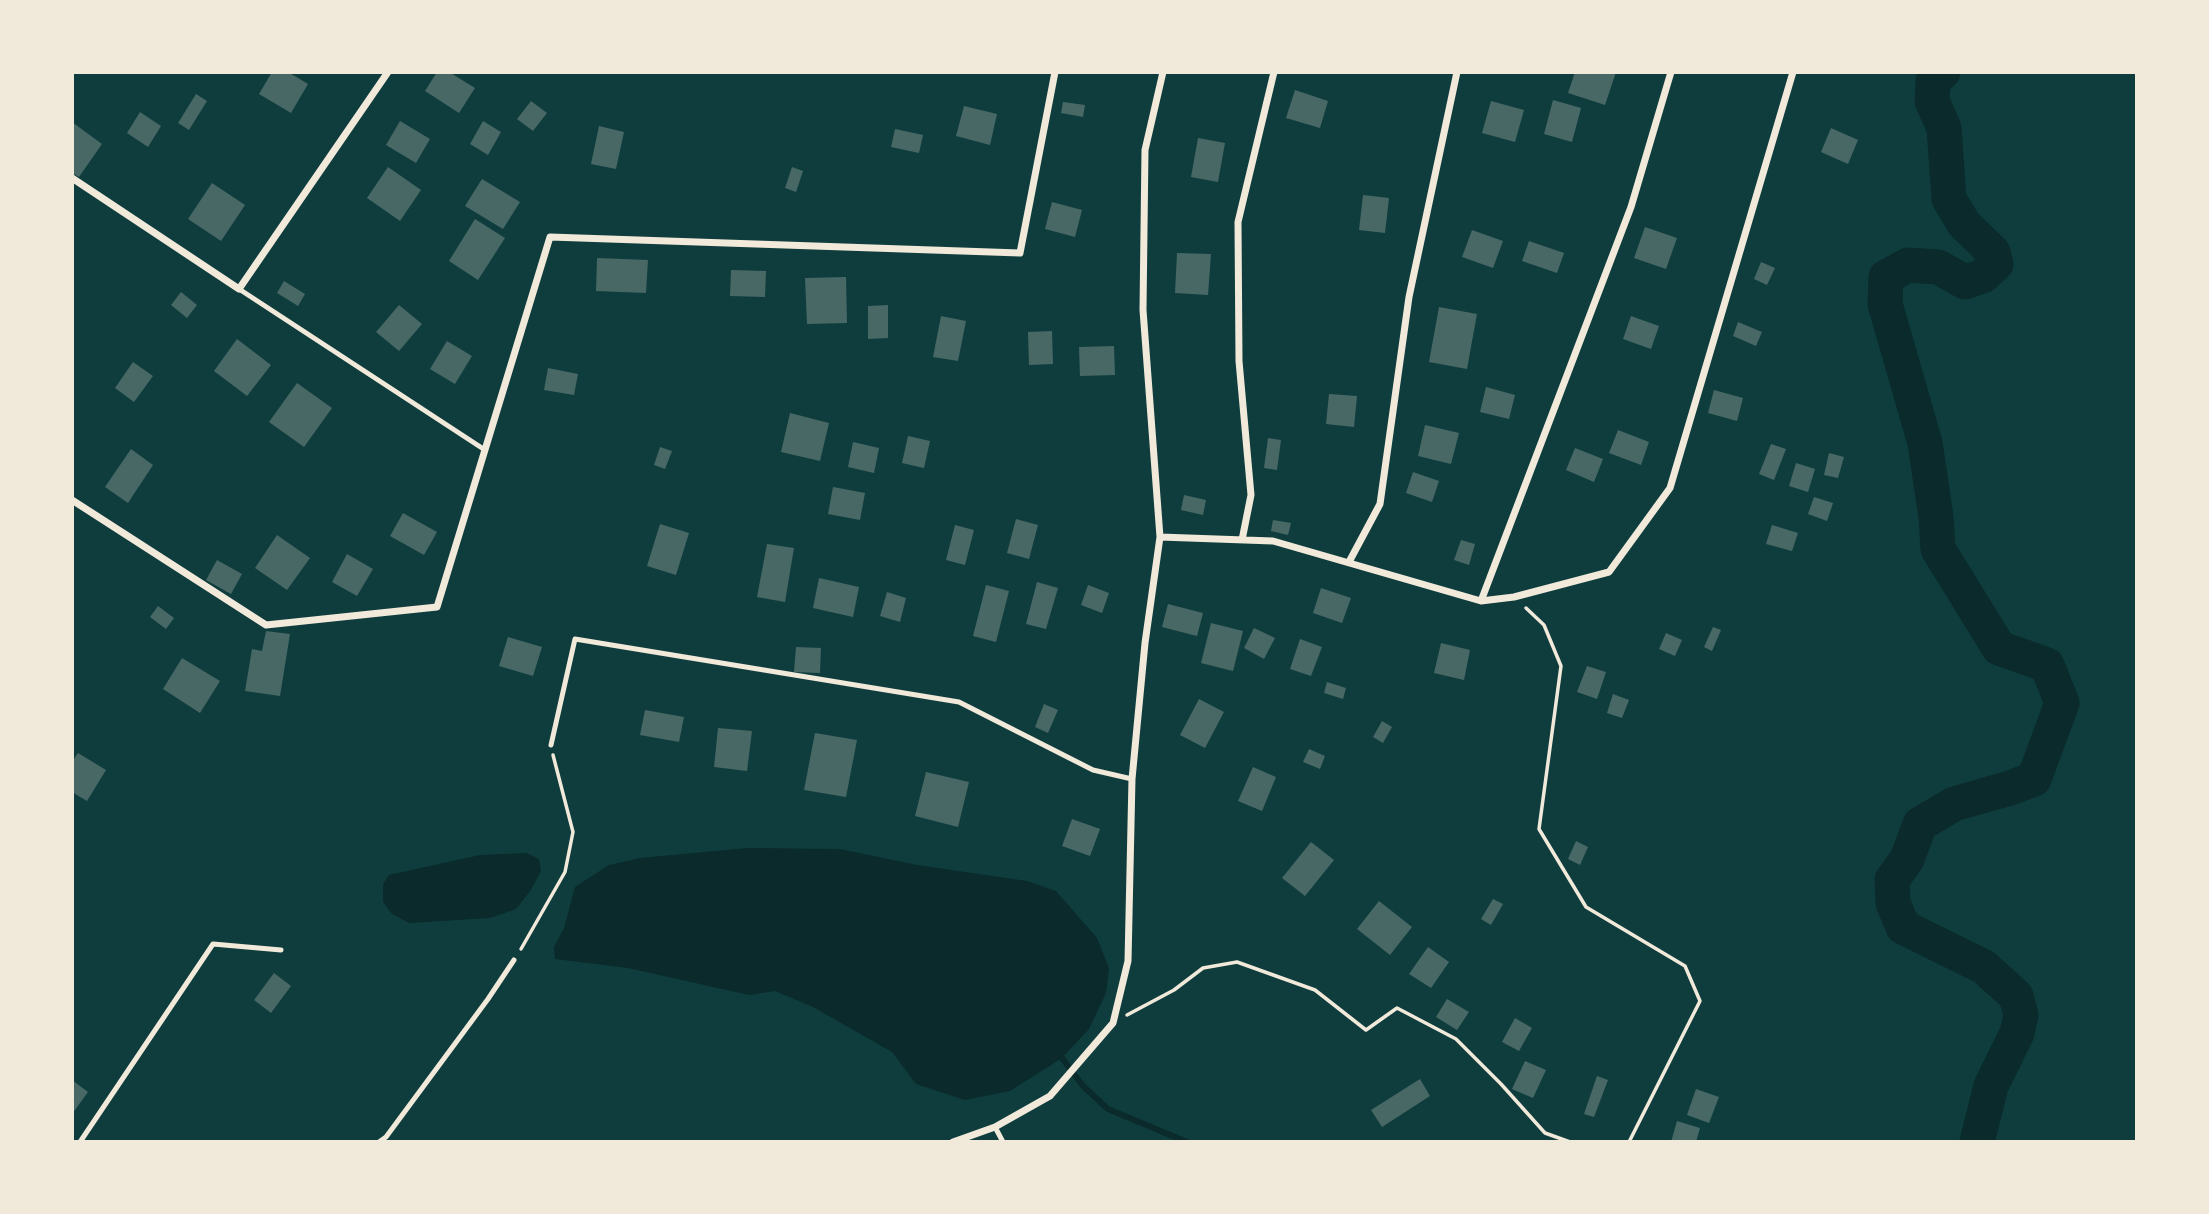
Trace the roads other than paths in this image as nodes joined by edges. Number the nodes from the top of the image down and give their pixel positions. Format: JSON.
{"nodes":[{"id":1,"x":388,"y":72,"type":"edge"},
{"id":2,"x":1055,"y":72,"type":"edge"},
{"id":3,"x":1163,"y":72,"type":"edge"},
{"id":4,"x":1274,"y":72,"type":"edge"},
{"id":5,"x":1457,"y":72,"type":"edge"},
{"id":6,"x":1671,"y":72,"type":"edge"},
{"id":7,"x":1793,"y":72,"type":"edge"},
{"id":8,"x":72,"y":178,"type":"edge"},
{"id":9,"x":239,"y":289,"type":"junction"},
{"id":10,"x":485,"y":450,"type":"junction"},
{"id":11,"x":72,"y":499,"type":"edge"},
{"id":12,"x":1160,"y":537,"type":"junction"},
{"id":13,"x":1242,"y":540,"type":"junction"},
{"id":14,"x":1349,"y":562,"type":"junction"},
{"id":15,"x":1481,"y":601,"type":"junction"},
{"id":16,"x":551,"y":745,"type":"road end"},
{"id":17,"x":1132,"y":779,"type":"junction"},
{"id":18,"x":281,"y":950,"type":"dead end"},
{"id":19,"x":514,"y":960,"type":"road end"},
{"id":20,"x":995,"y":1127,"type":"junction"},
{"id":21,"x":80,"y":1142,"type":"edge"},
{"id":22,"x":379,"y":1142,"type":"edge"},
{"id":23,"x":953,"y":1142,"type":"edge"},
{"id":24,"x":1003,"y":1142,"type":"edge"}],
"edges":[{"from":1,"to":9,"type":"street"},
{"from":2,"to":10,"type":"street"},
{"from":3,"to":12,"type":"street"},
{"from":4,"to":13,"type":"street"},
{"from":5,"to":14,"type":"street"},
{"from":6,"to":15,"type":"street"},
{"from":7,"to":15,"type":"street"},
{"from":8,"to":9,"type":"street"},
{"from":9,"to":10,"type":"lane"},
{"from":10,"to":11,"type":"street"},
{"from":12,"to":13,"type":"street"},
{"from":12,"to":17,"type":"street"},
{"from":13,"to":14,"type":"street"},
{"from":14,"to":15,"type":"street"},
{"from":16,"to":17,"type":"lane"},
{"from":17,"to":20,"type":"street"},
{"from":18,"to":21,"type":"lane"},
{"from":19,"to":22,"type":"lane"},
{"from":20,"to":23,"type":"street"},
{"from":20,"to":24,"type":"lane"}]}
